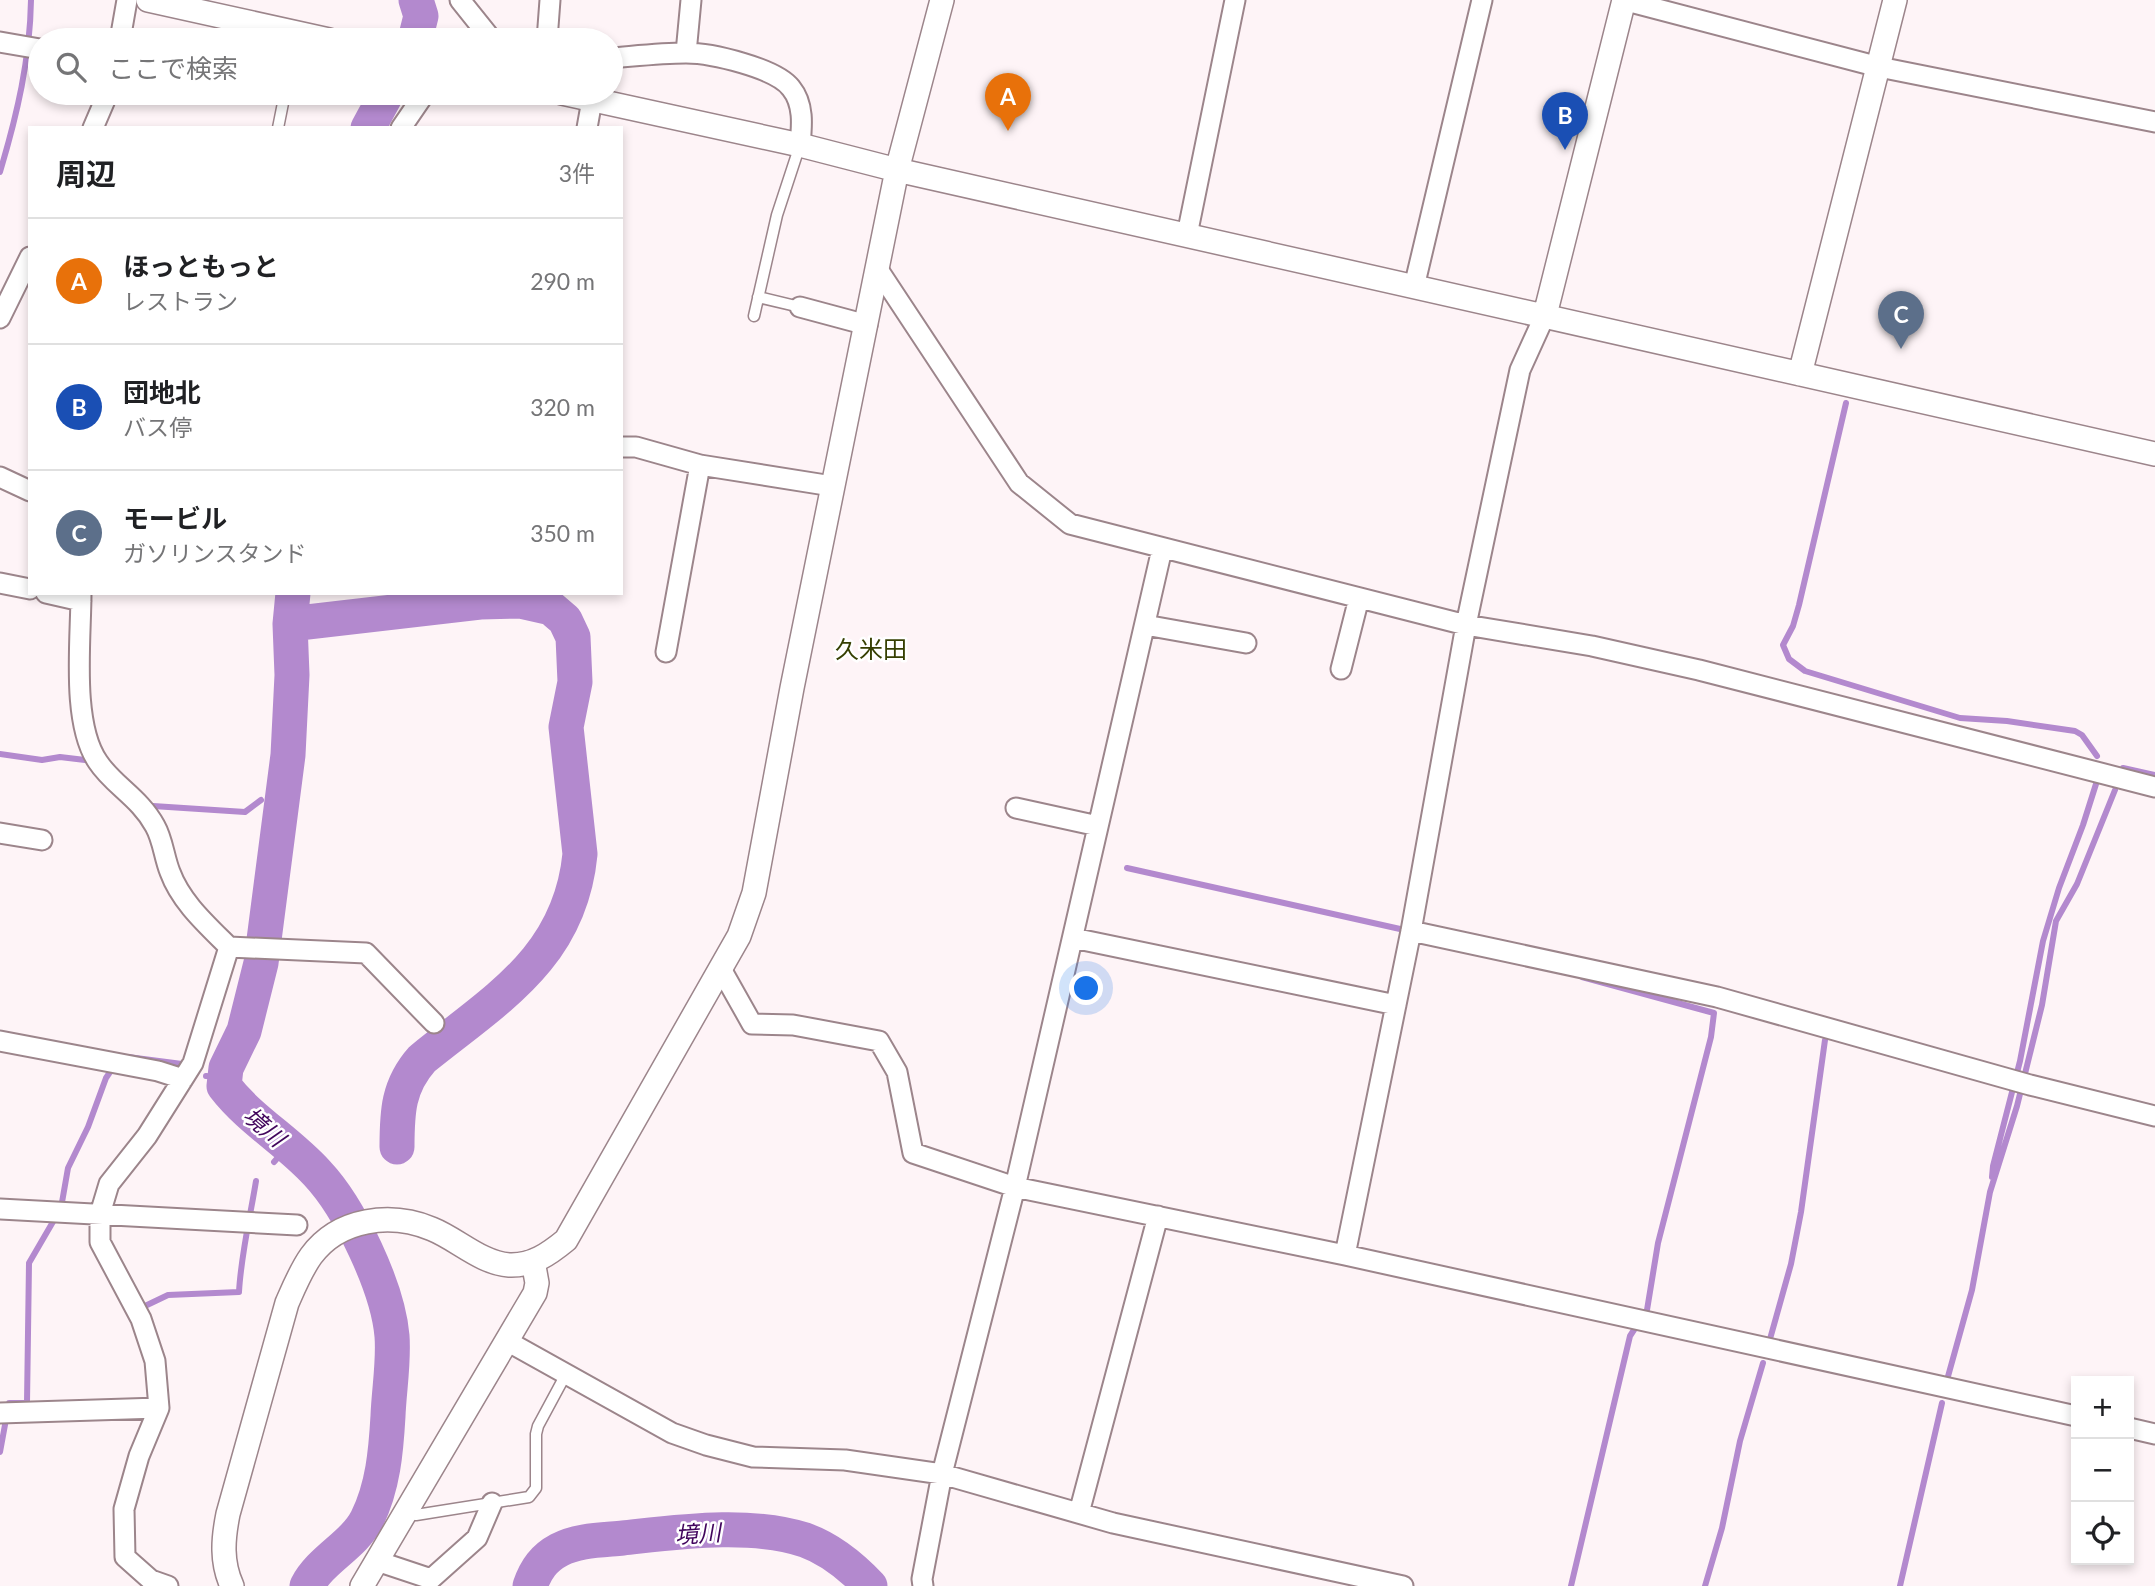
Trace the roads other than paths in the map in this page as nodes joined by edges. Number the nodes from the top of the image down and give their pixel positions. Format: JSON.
{"nodes":[{"id":1,"x":127,"y":0,"type":"edge"},
{"id":2,"x":148,"y":0,"type":"edge"},
{"id":3,"x":460,"y":0,"type":"edge"},
{"id":4,"x":550,"y":0,"type":"edge"},
{"id":5,"x":691,"y":0,"type":"edge"},
{"id":6,"x":942,"y":0,"type":"edge"},
{"id":7,"x":1235,"y":0,"type":"edge"},
{"id":8,"x":1482,"y":0,"type":"edge"},
{"id":9,"x":1624,"y":0,"type":"edge"},
{"id":10,"x":1895,"y":0,"type":"edge"},
{"id":11,"x":122,"y":28,"type":"edge"},
{"id":12,"x":264,"y":28,"type":"edge"},
{"id":13,"x":482,"y":28,"type":"edge"},
{"id":14,"x":548,"y":28,"type":"edge"},
{"id":15,"x":0,"y":42,"type":"edge"},
{"id":16,"x":28,"y":47,"type":"edge"},
{"id":17,"x":686,"y":53,"type":"junction"},
{"id":18,"x":623,"y":57,"type":"edge"},
{"id":19,"x":1879,"y":67,"type":"junction"},
{"id":20,"x":103,"y":105,"type":"edge"},
{"id":21,"x":283,"y":105,"type":"edge"},
{"id":22,"x":417,"y":105,"type":"edge"},
{"id":23,"x":591,"y":105,"type":"edge"},
{"id":24,"x":615,"y":105,"type":"edge"},
{"id":25,"x":2155,"y":122,"type":"edge"},
{"id":26,"x":94,"y":126,"type":"edge"},
{"id":27,"x":278,"y":126,"type":"edge"},
{"id":28,"x":402,"y":126,"type":"edge"},
{"id":29,"x":587,"y":126,"type":"edge"},
{"id":30,"x":800,"y":145,"type":"junction"},
{"id":31,"x":897,"y":170,"type":"junction"},
{"id":32,"x":1187,"y":235,"type":"junction"},
{"id":33,"x":28,"y":261,"type":"edge"},
{"id":34,"x":879,"y":271,"type":"junction"},
{"id":35,"x":1414,"y":287,"type":"junction"},
{"id":36,"x":758,"y":297,"type":"junction"},
{"id":37,"x":800,"y":307,"type":"joint"},
{"id":38,"x":1545,"y":315,"type":"junction"},
{"id":39,"x":754,"y":316,"type":"dead end"},
{"id":40,"x":0,"y":318,"type":"edge"},
{"id":41,"x":867,"y":325,"type":"junction"},
{"id":42,"x":1800,"y":374,"type":"junction"},
{"id":43,"x":623,"y":447,"type":"edge"},
{"id":44,"x":2155,"y":454,"type":"edge"},
{"id":45,"x":700,"y":465,"type":"junction"},
{"id":46,"x":0,"y":477,"type":"edge"},
{"id":47,"x":832,"y":486,"type":"junction"},
{"id":48,"x":28,"y":490,"type":"edge"},
{"id":49,"x":1162,"y":549,"type":"junction"},
{"id":50,"x":0,"y":583,"type":"edge"},
{"id":51,"x":28,"y":589,"type":"edge"},
{"id":52,"x":64,"y":595,"type":"edge"},
{"id":53,"x":81,"y":597,"type":"edge"},
{"id":54,"x":1359,"y":598,"type":"junction"},
{"id":55,"x":1145,"y":625,"type":"junction"},
{"id":56,"x":1466,"y":625,"type":"junction"},
{"id":57,"x":1246,"y":643,"type":"dead end"},
{"id":58,"x":666,"y":652,"type":"dead end"},
{"id":59,"x":1341,"y":669,"type":"dead end"},
{"id":60,"x":2155,"y":787,"type":"edge"},
{"id":61,"x":1016,"y":808,"type":"dead end"},
{"id":62,"x":1098,"y":826,"type":"junction"},
{"id":63,"x":0,"y":833,"type":"edge"},
{"id":64,"x":42,"y":840,"type":"dead end"},
{"id":65,"x":1411,"y":931,"type":"junction"},
{"id":66,"x":1073,"y":938,"type":"junction"},
{"id":67,"x":233,"y":947,"type":"junction"},
{"id":68,"x":721,"y":970,"type":"junction"},
{"id":69,"x":1396,"y":1004,"type":"junction"},
{"id":70,"x":434,"y":1023,"type":"dead end"},
{"id":71,"x":0,"y":1041,"type":"edge"},
{"id":72,"x":183,"y":1079,"type":"junction"},
{"id":73,"x":2155,"y":1116,"type":"edge"},
{"id":74,"x":1015,"y":1187,"type":"junction"},
{"id":75,"x":0,"y":1209,"type":"edge"},
{"id":76,"x":100,"y":1214,"type":"junction"},
{"id":77,"x":1158,"y":1216,"type":"junction"},
{"id":78,"x":296,"y":1225,"type":"dead end"},
{"id":79,"x":1345,"y":1255,"type":"junction"},
{"id":80,"x":533,"y":1261,"type":"junction"},
{"id":81,"x":508,"y":1341,"type":"junction"},
{"id":82,"x":566,"y":1374,"type":"junction"},
{"id":83,"x":159,"y":1408,"type":"junction"},
{"id":84,"x":0,"y":1413,"type":"edge"},
{"id":85,"x":2071,"y":1415,"type":"edge"},
{"id":86,"x":2134,"y":1429,"type":"edge"},
{"id":87,"x":2155,"y":1434,"type":"edge"},
{"id":88,"x":942,"y":1474,"type":"junction"},
{"id":89,"x":492,"y":1503,"type":"junction"},
{"id":90,"x":405,"y":1513,"type":"junction"},
{"id":91,"x":1079,"y":1513,"type":"junction"},
{"id":92,"x":377,"y":1560,"type":"junction"},
{"id":93,"x":167,"y":1586,"type":"edge"},
{"id":94,"x":232,"y":1586,"type":"edge"},
{"id":95,"x":362,"y":1586,"type":"edge"},
{"id":96,"x":923,"y":1586,"type":"edge"},
{"id":97,"x":1402,"y":1586,"type":"edge"}],
"edges":[{"from":1,"to":11,"type":"street"},
{"from":2,"to":12,"type":"street"},
{"from":3,"to":13,"type":"street"},
{"from":4,"to":14,"type":"street"},
{"from":5,"to":17,"type":"street"},
{"from":6,"to":31,"type":"street"},
{"from":7,"to":32,"type":"street"},
{"from":8,"to":35,"type":"street"},
{"from":9,"to":19,"type":"street"},
{"from":9,"to":38,"type":"street"},
{"from":10,"to":19,"type":"street"},
{"from":15,"to":16,"type":"street"},
{"from":17,"to":18,"type":"street"},
{"from":17,"to":30,"type":"street"},
{"from":19,"to":25,"type":"street"},
{"from":19,"to":42,"type":"street"},
{"from":20,"to":26,"type":"street"},
{"from":21,"to":27,"type":"lane"},
{"from":22,"to":28,"type":"street"},
{"from":23,"to":29,"type":"street"},
{"from":24,"to":30,"type":"street"},
{"from":30,"to":31,"type":"street"},
{"from":30,"to":36,"type":"lane"},
{"from":31,"to":32,"type":"street"},
{"from":31,"to":34,"type":"street"},
{"from":32,"to":35,"type":"street"},
{"from":33,"to":40,"type":"street"},
{"from":34,"to":41,"type":"street"},
{"from":34,"to":49,"type":"street"},
{"from":35,"to":38,"type":"street"},
{"from":36,"to":37,"type":"lane"},
{"from":36,"to":39,"type":"lane"},
{"from":37,"to":41,"type":"street"},
{"from":38,"to":42,"type":"street"},
{"from":38,"to":56,"type":"street"},
{"from":41,"to":47,"type":"street"},
{"from":42,"to":44,"type":"street"},
{"from":43,"to":45,"type":"street"},
{"from":45,"to":47,"type":"street"},
{"from":45,"to":58,"type":"street"},
{"from":46,"to":48,"type":"street"},
{"from":47,"to":68,"type":"street"},
{"from":49,"to":54,"type":"street"},
{"from":49,"to":55,"type":"street"},
{"from":50,"to":51,"type":"street"},
{"from":52,"to":53,"type":"street"},
{"from":53,"to":67,"type":"street"},
{"from":54,"to":56,"type":"street"},
{"from":54,"to":59,"type":"street"},
{"from":55,"to":57,"type":"street"},
{"from":55,"to":62,"type":"street"},
{"from":56,"to":60,"type":"street"},
{"from":56,"to":65,"type":"street"},
{"from":61,"to":62,"type":"street"},
{"from":62,"to":66,"type":"street"},
{"from":63,"to":64,"type":"street"},
{"from":65,"to":69,"type":"street"},
{"from":65,"to":73,"type":"street"},
{"from":66,"to":69,"type":"street"},
{"from":66,"to":74,"type":"street"},
{"from":67,"to":70,"type":"street"},
{"from":67,"to":72,"type":"street"},
{"from":68,"to":74,"type":"street"},
{"from":68,"to":80,"type":"street"},
{"from":69,"to":79,"type":"street"},
{"from":71,"to":72,"type":"street"},
{"from":72,"to":76,"type":"street"},
{"from":74,"to":77,"type":"street"},
{"from":74,"to":88,"type":"street"},
{"from":75,"to":76,"type":"street"},
{"from":76,"to":78,"type":"street"},
{"from":76,"to":83,"type":"street"},
{"from":77,"to":79,"type":"street"},
{"from":77,"to":91,"type":"street"},
{"from":79,"to":85,"type":"street"},
{"from":80,"to":81,"type":"street"},
{"from":80,"to":94,"type":"street"},
{"from":81,"to":82,"type":"street"},
{"from":81,"to":90,"type":"street"},
{"from":82,"to":88,"type":"street"},
{"from":82,"to":89,"type":"lane"},
{"from":83,"to":84,"type":"street"},
{"from":83,"to":93,"type":"street"},
{"from":86,"to":87,"type":"street"},
{"from":88,"to":91,"type":"street"},
{"from":88,"to":96,"type":"street"},
{"from":89,"to":90,"type":"lane"},
{"from":89,"to":92,"type":"street"},
{"from":90,"to":92,"type":"street"},
{"from":91,"to":97,"type":"street"},
{"from":92,"to":95,"type":"street"}]}
